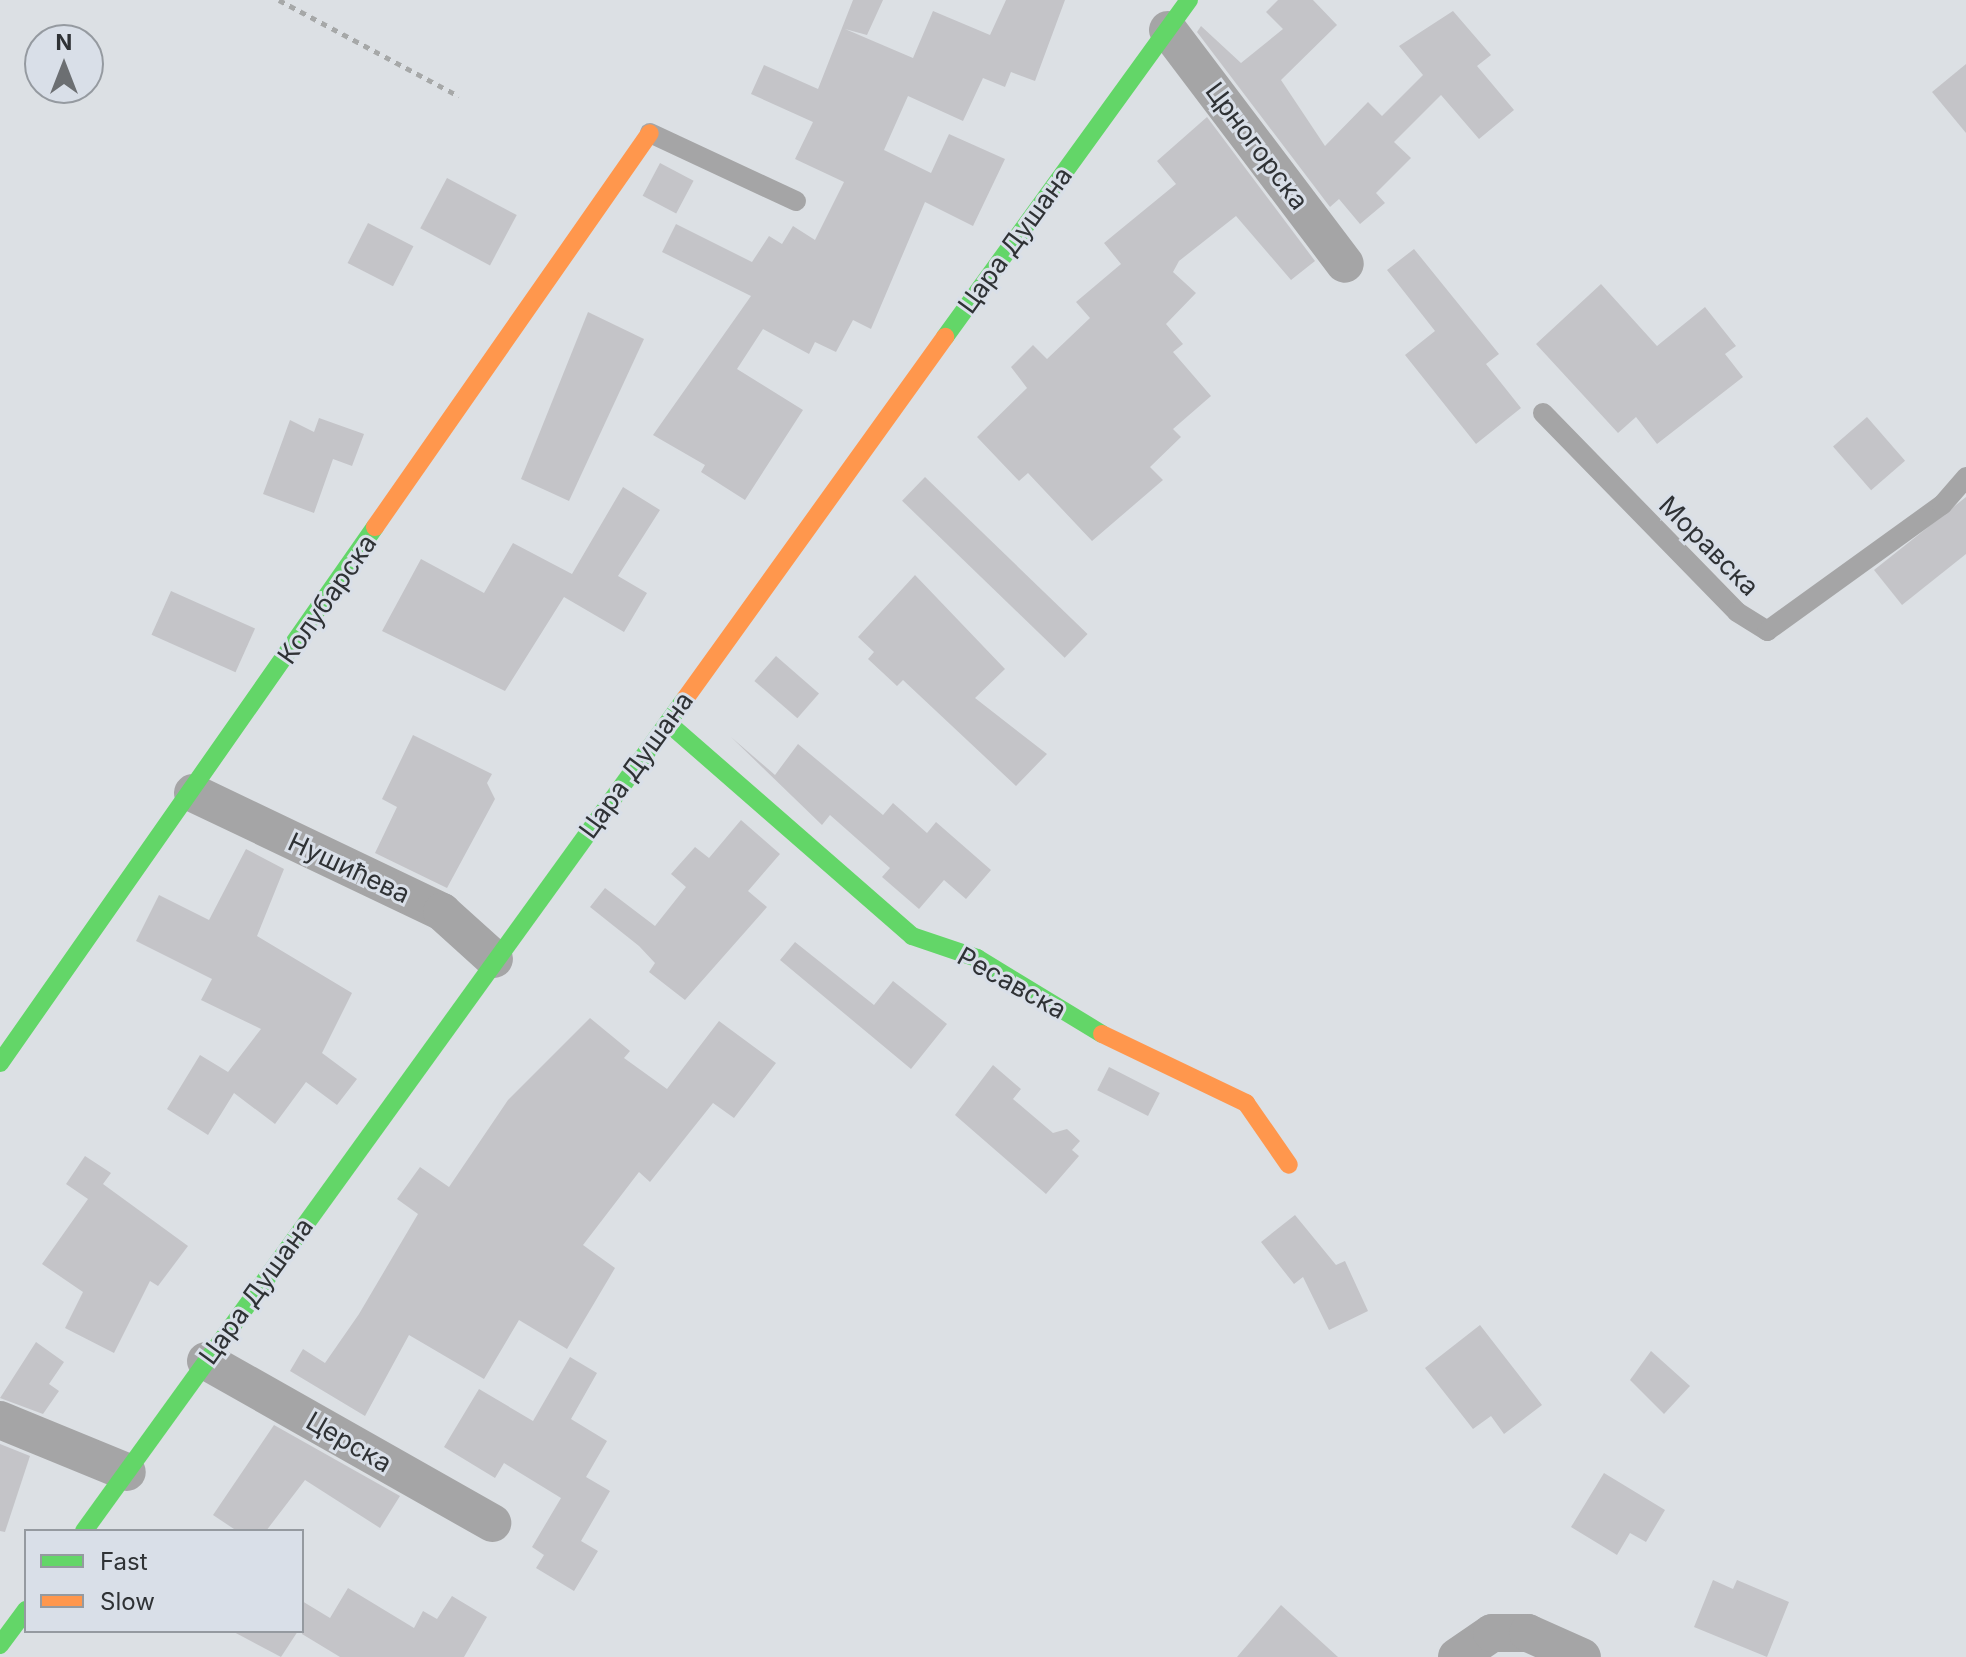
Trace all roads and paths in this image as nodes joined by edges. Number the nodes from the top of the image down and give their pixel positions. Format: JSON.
{"nodes":[{"id":1,"x":279,"y":0,"type":"edge"},
{"id":2,"x":1178,"y":15,"type":"edge"},
{"id":3,"x":459,"y":96,"type":"dead end"},
{"id":4,"x":650,"y":133,"type":"joint"},
{"id":5,"x":796,"y":201,"type":"dead end"},
{"id":6,"x":1345,"y":264,"type":"dead end"},
{"id":7,"x":1543,"y":413,"type":"dead end"},
{"id":8,"x":1966,"y":477,"type":"edge"},
{"id":9,"x":668,"y":723,"type":"junction"},
{"id":10,"x":193,"y":793,"type":"junction"},
{"id":11,"x":494,"y":959,"type":"junction"},
{"id":12,"x":0,"y":1063,"type":"edge"},
{"id":13,"x":1289,"y":1165,"type":"dead end"},
{"id":14,"x":206,"y":1361,"type":"junction"},
{"id":15,"x":0,"y":1420,"type":"edge"},
{"id":16,"x":127,"y":1472,"type":"junction"},
{"id":17,"x":492,"y":1523,"type":"dead end"},
{"id":18,"x":85,"y":1529,"type":"edge"},
{"id":19,"x":24,"y":1613,"type":"edge"},
{"id":20,"x":0,"y":1645,"type":"edge"},
{"id":21,"x":1457,"y":1657,"type":"edge"},
{"id":22,"x":1582,"y":1657,"type":"edge"}],
"edges":[{"from":1,"to":3,"type":"path"},
{"from":2,"to":6,"type":"street","name":"Црногорска"},
{"from":2,"to":9,"type":"main road","name":"Цара Душана"},
{"from":4,"to":5,"type":"lane"},
{"from":4,"to":10,"type":"main road","name":"Колубарска"},
{"from":7,"to":8,"type":"lane","name":"Моравска"},
{"from":9,"to":11,"type":"main road","name":"Цара Душана"},
{"from":9,"to":13,"type":"main road","name":"Ресавска"},
{"from":10,"to":11,"type":"street","name":"Нушићева"},
{"from":10,"to":12,"type":"main road","name":"Колубарска"},
{"from":11,"to":14,"type":"main road","name":"Цара Душана"},
{"from":14,"to":16,"type":"main road","name":"Цара Душана"},
{"from":14,"to":17,"type":"street","name":"Церска"},
{"from":15,"to":16,"type":"street"},
{"from":16,"to":18,"type":"main road","name":"Цара Душана"},
{"from":19,"to":20,"type":"main road"},
{"from":21,"to":22,"type":"street"}]}
